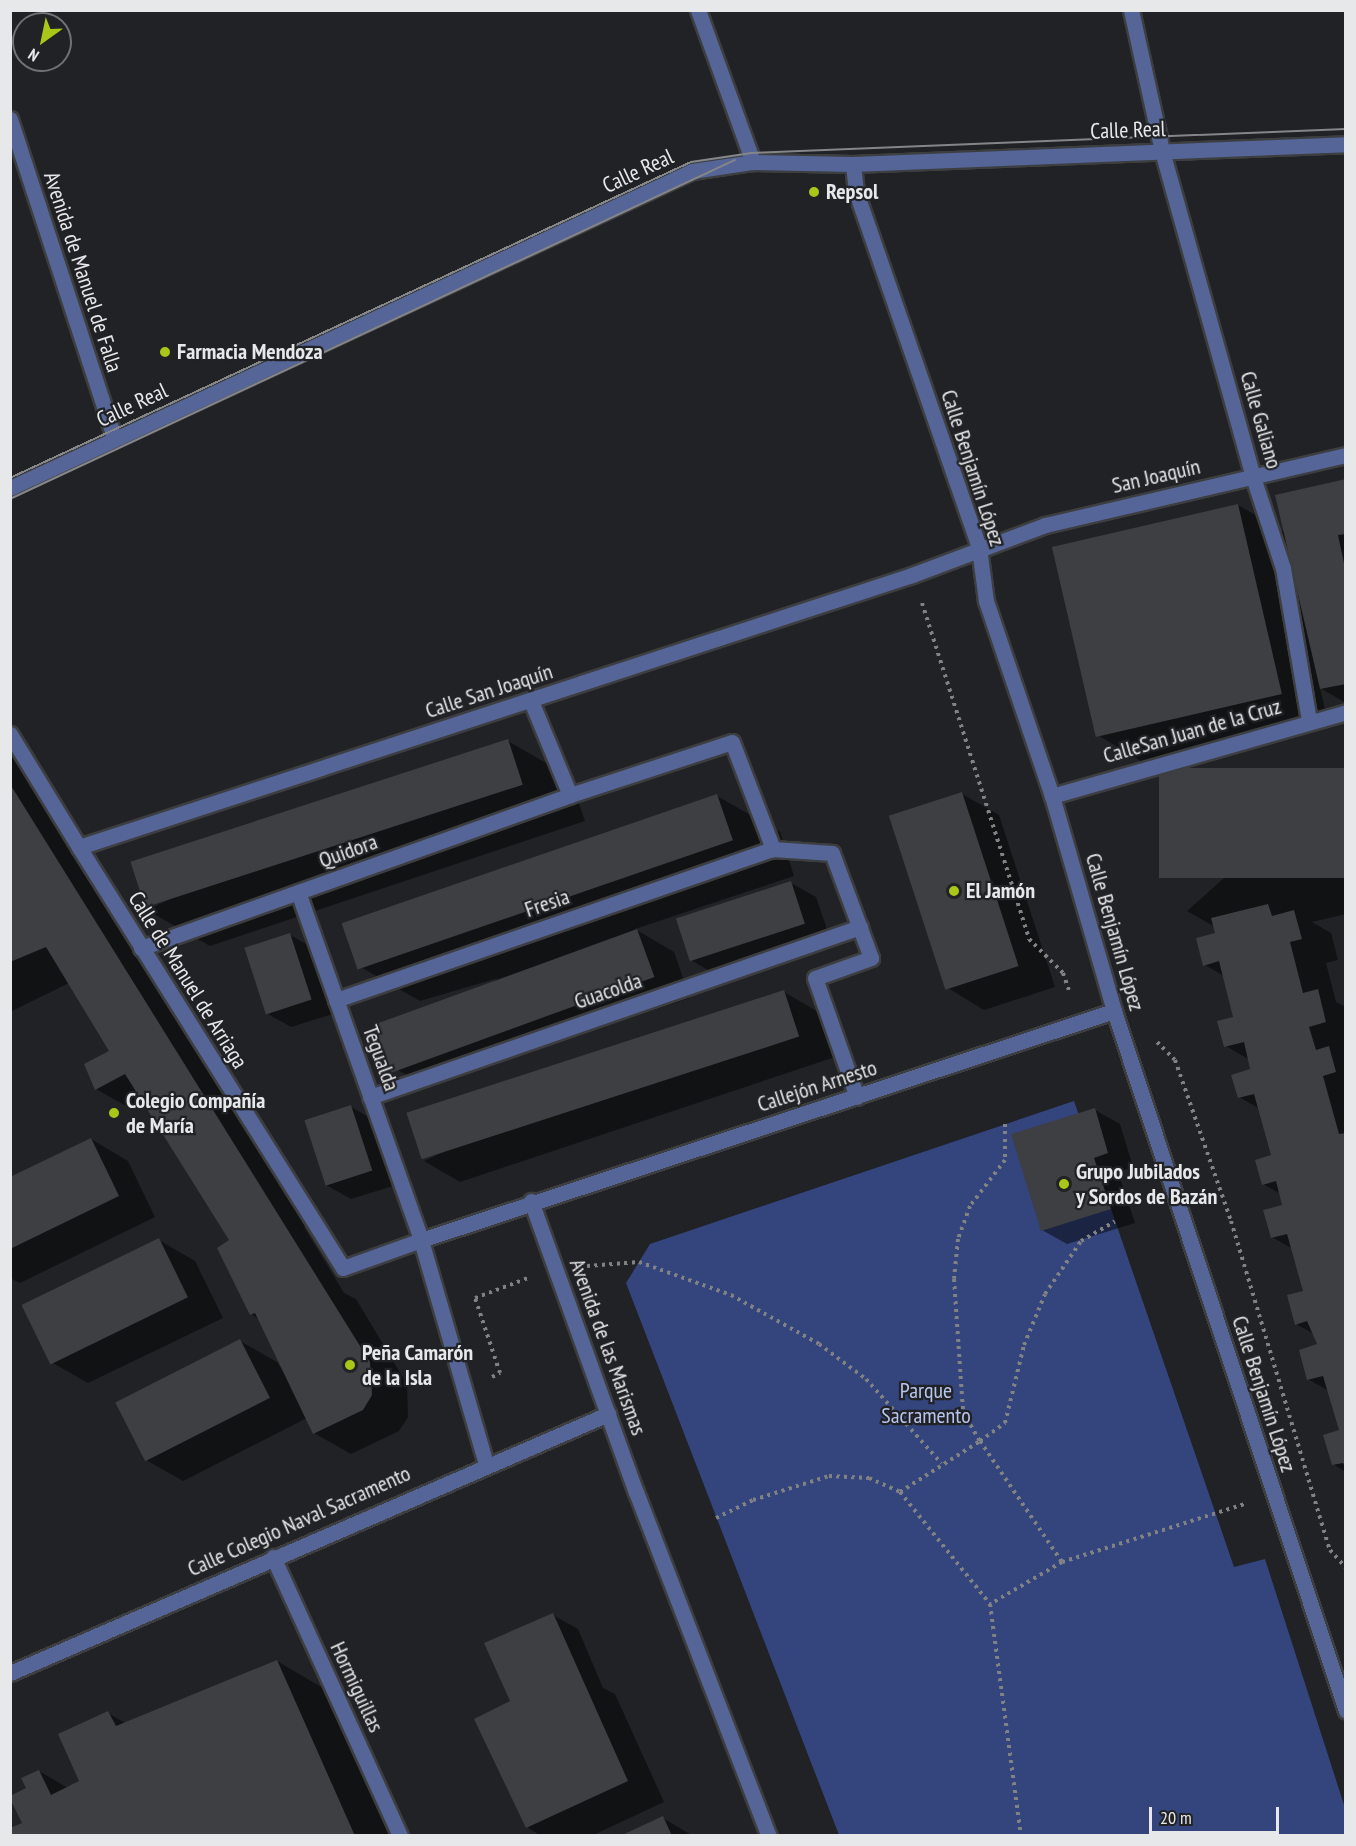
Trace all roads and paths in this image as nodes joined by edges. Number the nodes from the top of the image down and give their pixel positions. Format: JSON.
{"nodes":[{"id":1,"x":698,"y":10,"type":"edge"},
{"id":2,"x":1131,"y":10,"type":"edge"},
{"id":3,"x":10,"y":119,"type":"edge"},
{"id":4,"x":1346,"y":144,"type":"edge"},
{"id":5,"x":1162,"y":151,"type":"junction"},
{"id":6,"x":753,"y":162,"type":"junction"},
{"id":7,"x":854,"y":164,"type":"junction"},
{"id":8,"x":114,"y":438,"type":"junction"},
{"id":9,"x":1346,"y":455,"type":"edge"},
{"id":10,"x":1253,"y":477,"type":"junction"},
{"id":11,"x":10,"y":488,"type":"edge"},
{"id":12,"x":979,"y":548,"type":"junction"},
{"id":13,"x":912,"y":574,"type":"joint"},
{"id":14,"x":531,"y":701,"type":"junction"},
{"id":15,"x":1346,"y":712,"type":"edge"},
{"id":16,"x":1308,"y":720,"type":"junction"},
{"id":17,"x":10,"y":734,"type":"edge"},
{"id":18,"x":570,"y":795,"type":"junction"},
{"id":19,"x":1052,"y":796,"type":"junction"},
{"id":20,"x":79,"y":847,"type":"junction"},
{"id":21,"x":772,"y":849,"type":"junction"},
{"id":22,"x":298,"y":892,"type":"junction"},
{"id":23,"x":860,"y":927,"type":"junction"},
{"id":24,"x":141,"y":948,"type":"junction"},
{"id":25,"x":336,"y":1000,"type":"junction"},
{"id":26,"x":1114,"y":1011,"type":"junction"},
{"id":27,"x":370,"y":1097,"type":"junction"},
{"id":28,"x":857,"y":1097,"type":"junction"},
{"id":29,"x":1005,"y":1124,"type":"dead end"},
{"id":30,"x":531,"y":1201,"type":"junction"},
{"id":31,"x":1115,"y":1221,"type":"dead end"},
{"id":32,"x":421,"y":1240,"type":"junction"},
{"id":33,"x":555,"y":1268,"type":"junction"},
{"id":34,"x":464,"y":1389,"type":"junction"},
{"id":35,"x":608,"y":1414,"type":"junction"},
{"id":36,"x":980,"y":1441,"type":"junction"},
{"id":37,"x":941,"y":1463,"type":"junction"},
{"id":38,"x":486,"y":1464,"type":"junction"},
{"id":39,"x":900,"y":1492,"type":"junction"},
{"id":40,"x":1274,"y":1496,"type":"junction"},
{"id":41,"x":717,"y":1518,"type":"dead end"},
{"id":42,"x":273,"y":1557,"type":"junction"},
{"id":43,"x":1062,"y":1562,"type":"junction"},
{"id":44,"x":990,"y":1604,"type":"junction"},
{"id":45,"x":10,"y":1673,"type":"edge"},
{"id":46,"x":1346,"y":1711,"type":"edge"},
{"id":47,"x":400,"y":1836,"type":"edge"},
{"id":48,"x":769,"y":1836,"type":"edge"},
{"id":49,"x":1021,"y":1836,"type":"edge"}],
"edges":[{"from":1,"to":6,"type":"street"},
{"from":2,"to":5,"type":"street","name":"Calle Galiano"},
{"from":3,"to":8,"type":"street","name":"Avenida de Manuel de Falla"},
{"from":4,"to":5,"type":"street","name":"Calle Real"},
{"from":5,"to":7,"type":"street","name":"Calle Real"},
{"from":5,"to":10,"type":"street","name":"Calle Galiano"},
{"from":6,"to":7,"type":"street","name":"Calle Real"},
{"from":6,"to":8,"type":"street","name":"Calle Real"},
{"from":7,"to":12,"type":"street","name":"Calle Benjamín López"},
{"from":8,"to":11,"type":"street","name":"Calle Real"},
{"from":9,"to":10,"type":"street","name":"San Joaquín"},
{"from":10,"to":12,"type":"street","name":"San Joaquín"},
{"from":10,"to":16,"type":"street","name":"Calle Galiano"},
{"from":12,"to":13,"type":"street","name":"San Joaquín"},
{"from":12,"to":19,"type":"street","name":"Calle Benjamín López"},
{"from":13,"to":14,"type":"street","name":"Calle San Joaquín"},
{"from":14,"to":18,"type":"street"},
{"from":14,"to":20,"type":"street","name":"Calle San Joaquín"},
{"from":15,"to":16,"type":"street","name":"CalleSan Juan de la Cruz"},
{"from":16,"to":19,"type":"street","name":"CalleSan Juan de la Cruz"},
{"from":17,"to":20,"type":"street","name":"Calle de Manuel de Arriaga"},
{"from":18,"to":21,"type":"street","name":"Quidora"},
{"from":18,"to":22,"type":"street","name":"Quidora"},
{"from":19,"to":26,"type":"street","name":"Calle Benjamín López"},
{"from":20,"to":24,"type":"street","name":"Calle de Manuel de Arriaga"},
{"from":21,"to":23,"type":"street"},
{"from":21,"to":25,"type":"street","name":"Fresia"},
{"from":22,"to":24,"type":"street","name":"Quidora"},
{"from":22,"to":25,"type":"street","name":"Tegualda"},
{"from":23,"to":27,"type":"street","name":"Guacolda"},
{"from":23,"to":28,"type":"street"},
{"from":24,"to":32,"type":"street","name":"Calle de Manuel de Arriaga"},
{"from":25,"to":27,"type":"street","name":"Tegualda"},
{"from":26,"to":28,"type":"street","name":"Callejón Arnesto"},
{"from":26,"to":40,"type":"street","name":"Calle Benjamín López"},
{"from":27,"to":32,"type":"street","name":"Tegualda"},
{"from":28,"to":30,"type":"street","name":"Callejón Arnesto"},
{"from":29,"to":36,"type":"path"},
{"from":30,"to":32,"type":"street"},
{"from":30,"to":33,"type":"street","name":"Avenida de las Marismas"},
{"from":31,"to":36,"type":"path"},
{"from":32,"to":34,"type":"street"},
{"from":33,"to":34,"type":"path"},
{"from":33,"to":35,"type":"street","name":"Avenida de las Marismas"},
{"from":33,"to":37,"type":"path"},
{"from":34,"to":38,"type":"street"},
{"from":35,"to":38,"type":"street","name":"Calle Colegio Naval Sacramento"},
{"from":35,"to":48,"type":"street","name":"Avenida de las Marismas"},
{"from":36,"to":37,"type":"path"},
{"from":36,"to":43,"type":"path"},
{"from":37,"to":39,"type":"path"},
{"from":38,"to":42,"type":"street","name":"Calle Colegio Naval Sacramento"},
{"from":39,"to":41,"type":"path"},
{"from":39,"to":44,"type":"path"},
{"from":40,"to":43,"type":"path"},
{"from":40,"to":46,"type":"street","name":"Calle Benjamín López"},
{"from":42,"to":45,"type":"street","name":"Calle Colegio Naval Sacramento"},
{"from":42,"to":47,"type":"street","name":"Hormiguillas"},
{"from":43,"to":44,"type":"path"},
{"from":44,"to":49,"type":"path"}]}
